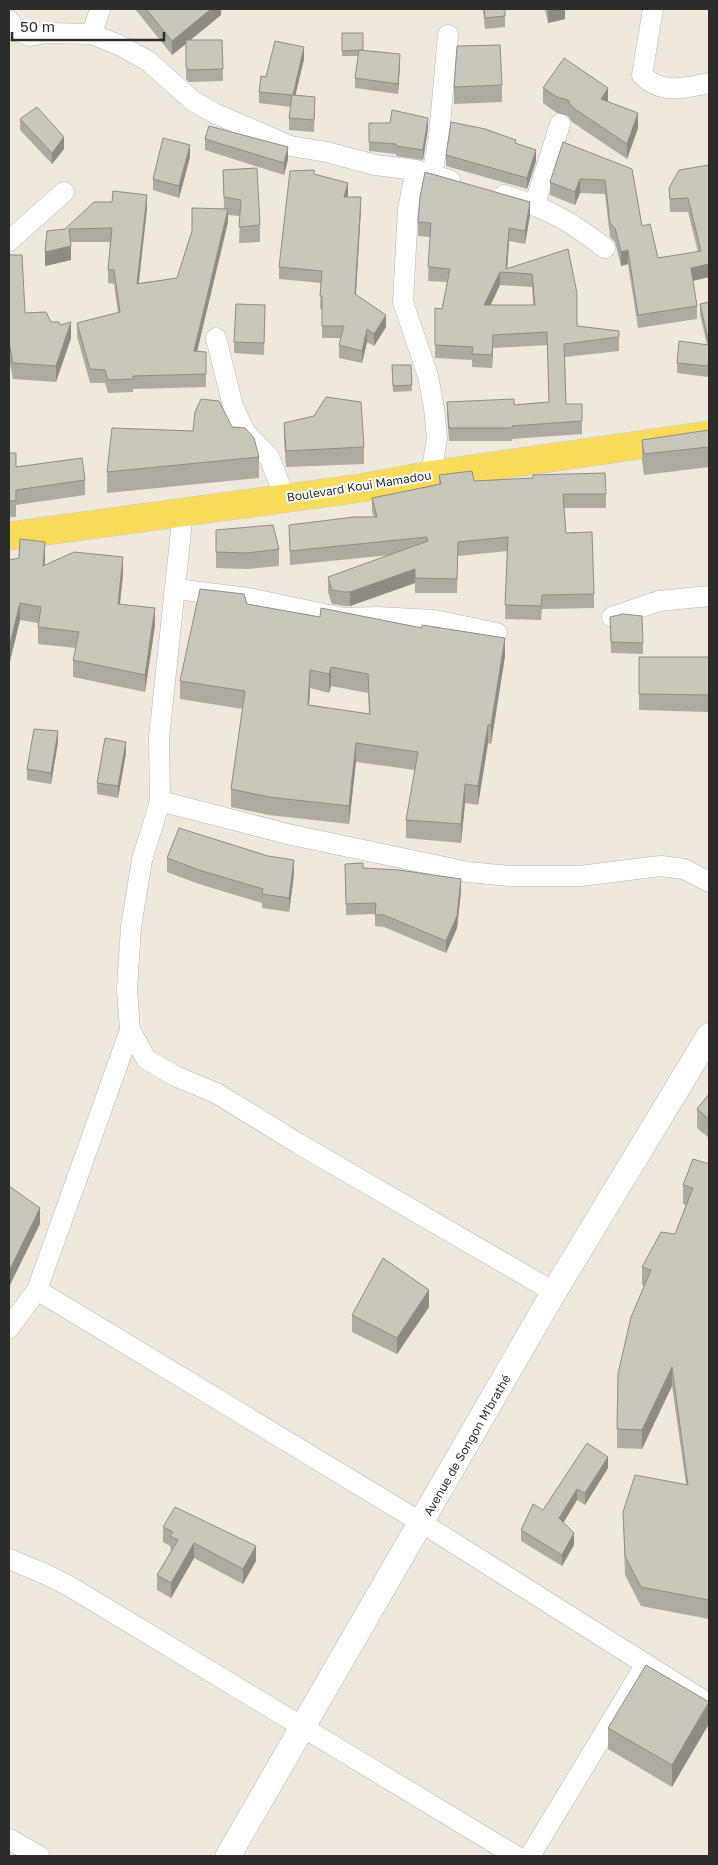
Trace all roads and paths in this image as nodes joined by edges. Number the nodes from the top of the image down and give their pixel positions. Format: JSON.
{"nodes":[{"id":1,"x":100,"y":9,"type":"edge"},
{"id":2,"x":653,"y":9,"type":"edge"},
{"id":3,"x":9,"y":20,"type":"edge"},
{"id":4,"x":92,"y":34,"type":"junction"},
{"id":5,"x":448,"y":35,"type":"dead end"},
{"id":6,"x":709,"y":83,"type":"edge"},
{"id":7,"x":560,"y":124,"type":"dead end"},
{"id":8,"x":424,"y":173,"type":"junction"},
{"id":9,"x":64,"y":192,"type":"dead end"},
{"id":10,"x":535,"y":204,"type":"junction"},
{"id":11,"x":9,"y":241,"type":"edge"},
{"id":12,"x":605,"y":248,"type":"dead end"},
{"id":13,"x":216,"y":338,"type":"dead end"},
{"id":14,"x":709,"y":435,"type":"edge"},
{"id":15,"x":431,"y":475,"type":"junction"},
{"id":16,"x":285,"y":498,"type":"junction"},
{"id":17,"x":183,"y":512,"type":"junction"},
{"id":18,"x":9,"y":536,"type":"edge"},
{"id":19,"x":176,"y":590,"type":"junction"},
{"id":20,"x":709,"y":596,"type":"edge"},
{"id":21,"x":612,"y":617,"type":"edge"},
{"id":22,"x":497,"y":633,"type":"dead end"},
{"id":23,"x":160,"y":801,"type":"junction"},
{"id":24,"x":709,"y":882,"type":"edge"},
{"id":25,"x":130,"y":1030,"type":"junction"},
{"id":26,"x":709,"y":1036,"type":"edge"},
{"id":27,"x":37,"y":1290,"type":"junction"},
{"id":28,"x":554,"y":1292,"type":"junction"},
{"id":29,"x":9,"y":1328,"type":"edge"},
{"id":30,"x":422,"y":1523,"type":"junction"},
{"id":31,"x":9,"y":1559,"type":"edge"},
{"id":32,"x":646,"y":1664,"type":"junction"},
{"id":33,"x":709,"y":1704,"type":"edge"},
{"id":34,"x":303,"y":1726,"type":"junction"},
{"id":35,"x":9,"y":1839,"type":"edge"},
{"id":36,"x":39,"y":1856,"type":"edge"},
{"id":37,"x":228,"y":1856,"type":"edge"},
{"id":38,"x":516,"y":1856,"type":"edge"},
{"id":39,"x":530,"y":1856,"type":"edge"}],
"edges":[{"from":1,"to":4,"type":"street"},
{"from":2,"to":6,"type":"street"},
{"from":3,"to":4,"type":"street"},
{"from":4,"to":8,"type":"street"},
{"from":5,"to":8,"type":"street"},
{"from":7,"to":10,"type":"street"},
{"from":8,"to":10,"type":"street"},
{"from":8,"to":15,"type":"street"},
{"from":9,"to":11,"type":"street"},
{"from":10,"to":12,"type":"street"},
{"from":13,"to":16,"type":"street"},
{"from":14,"to":15,"type":"main road","name":"Boulevard Koui Mamadou"},
{"from":15,"to":16,"type":"main road","name":"Boulevard Koui Mamadou"},
{"from":16,"to":17,"type":"main road","name":"Boulevard Koui Mamadou"},
{"from":17,"to":18,"type":"main road","name":"Boulevard Koui Mamadou"},
{"from":17,"to":19,"type":"street"},
{"from":19,"to":22,"type":"street"},
{"from":19,"to":23,"type":"street"},
{"from":20,"to":21,"type":"street"},
{"from":23,"to":24,"type":"street"},
{"from":23,"to":25,"type":"street"},
{"from":25,"to":27,"type":"street"},
{"from":25,"to":28,"type":"street"},
{"from":26,"to":28,"type":"street","name":"Avenue de Songon M'brathé"},
{"from":27,"to":29,"type":"street"},
{"from":27,"to":30,"type":"street"},
{"from":28,"to":30,"type":"street","name":"Avenue de Songon M'brathé"},
{"from":30,"to":32,"type":"street"},
{"from":30,"to":34,"type":"street","name":"Avenue de Songon M'brathé"},
{"from":31,"to":34,"type":"street"},
{"from":32,"to":33,"type":"street"},
{"from":32,"to":39,"type":"street"},
{"from":34,"to":37,"type":"street","name":"Avenue de Songon M'brathé"},
{"from":34,"to":38,"type":"street"},
{"from":35,"to":36,"type":"street"}]}
